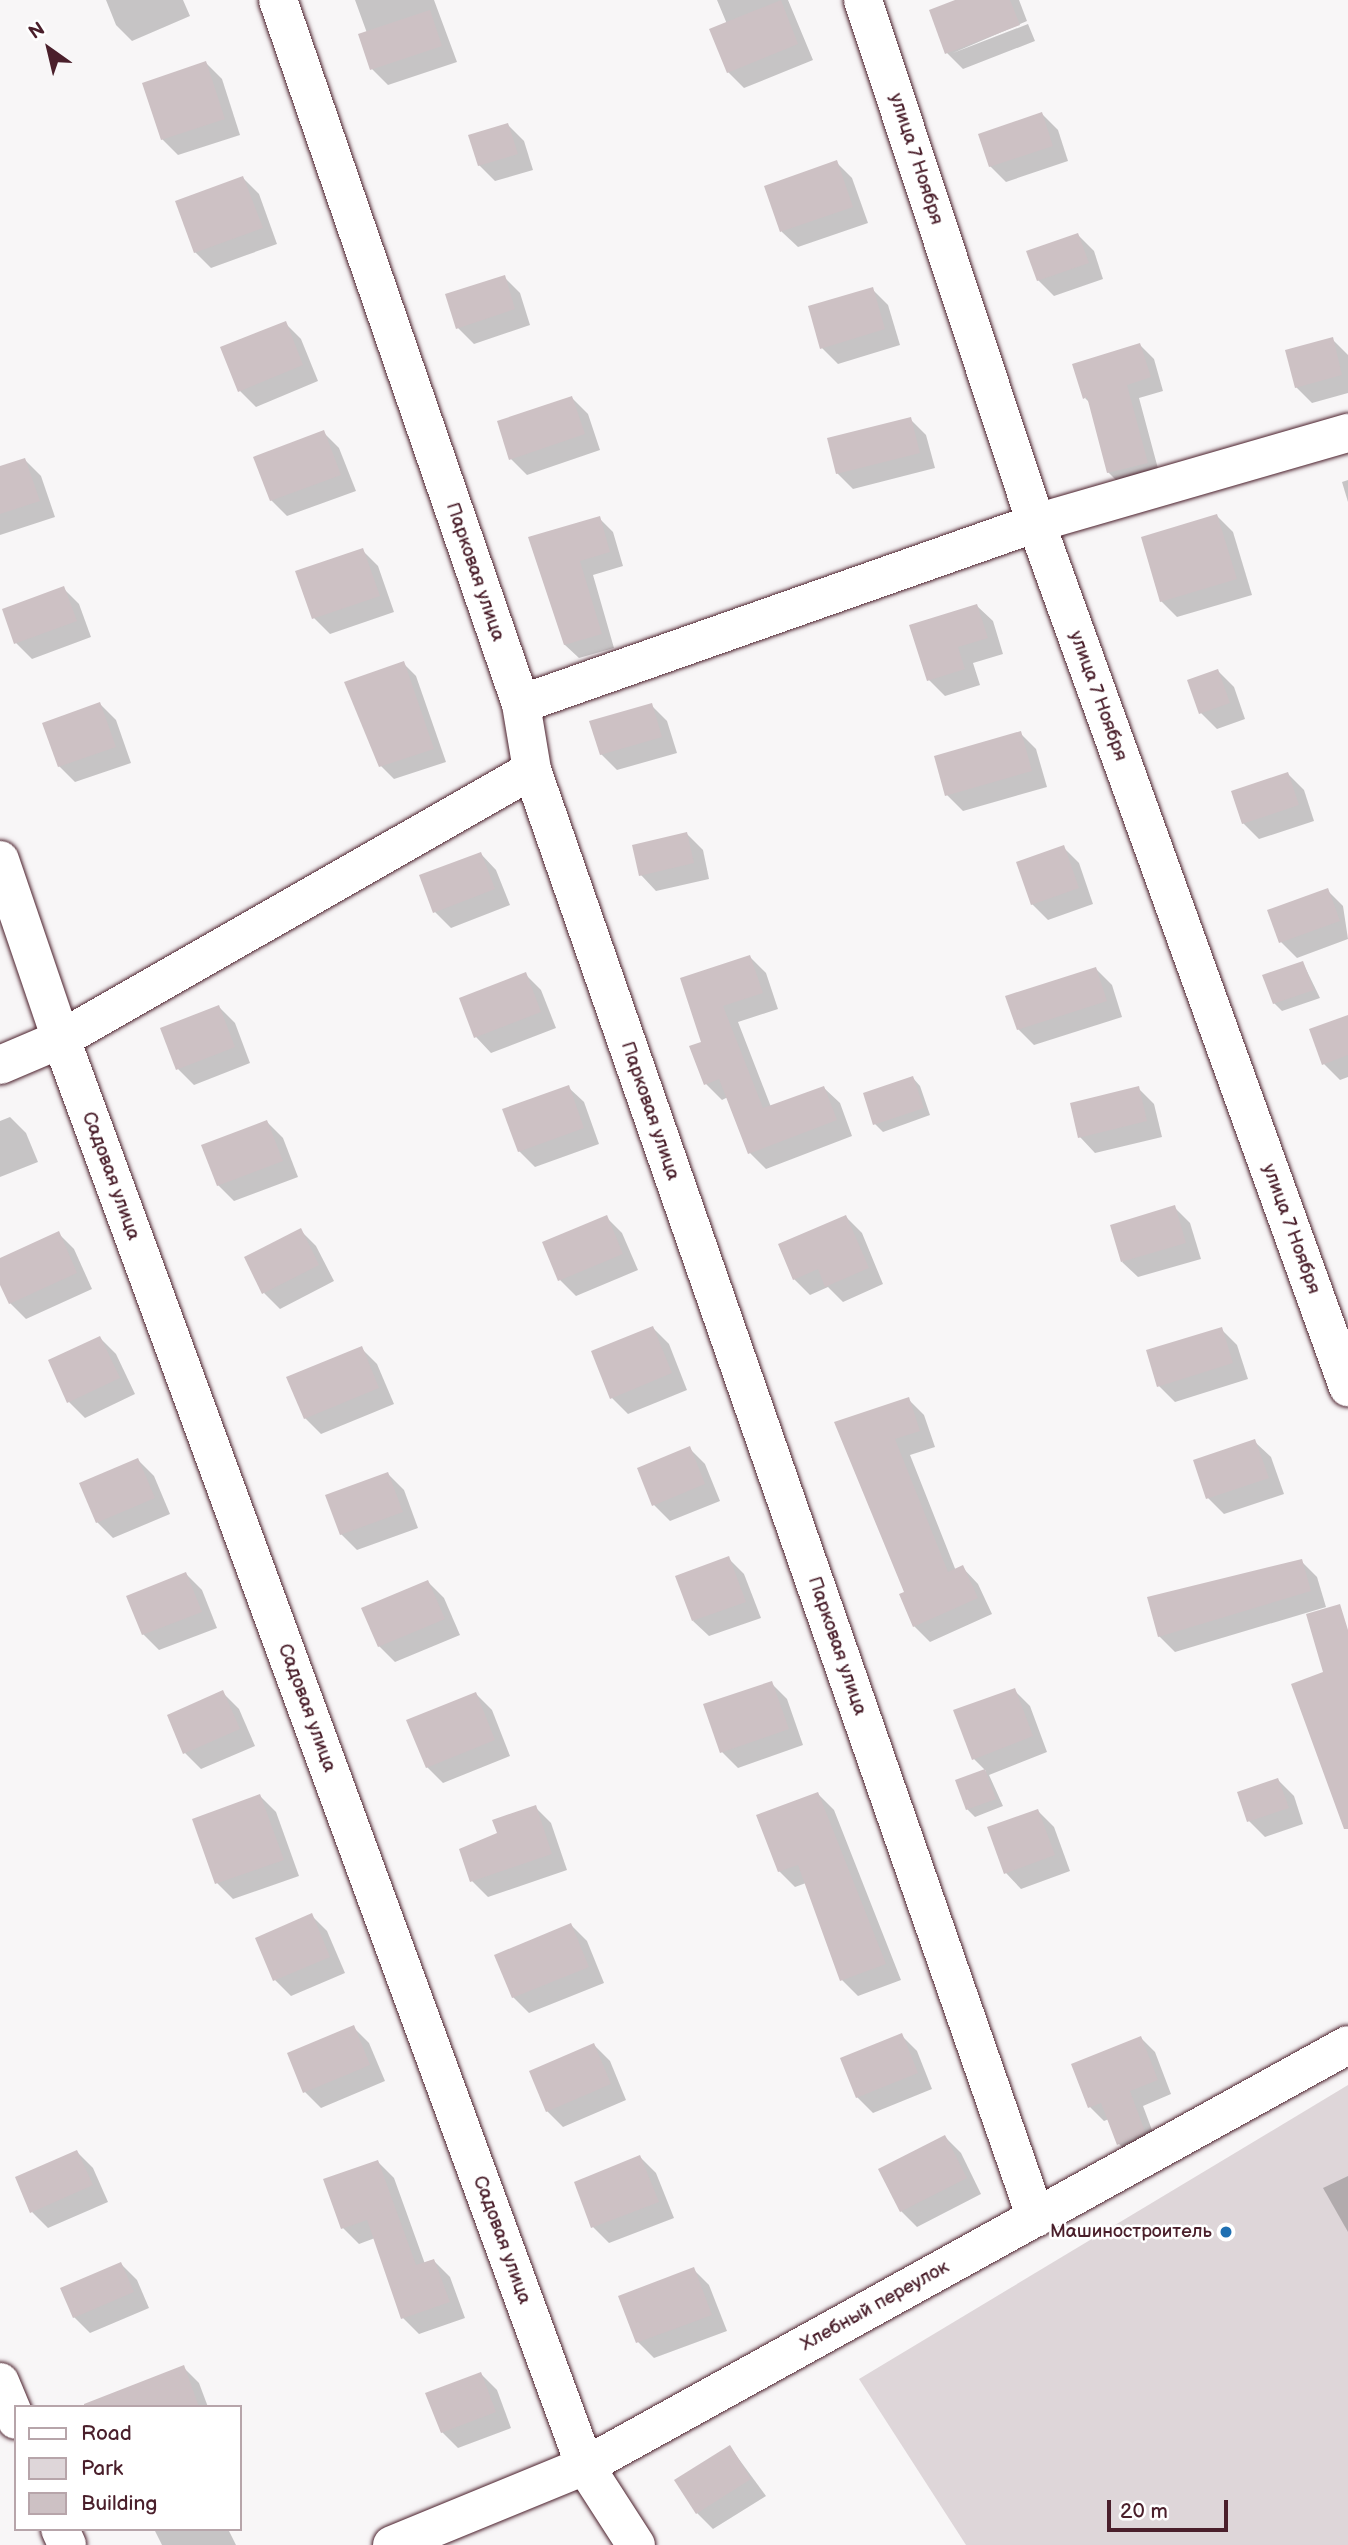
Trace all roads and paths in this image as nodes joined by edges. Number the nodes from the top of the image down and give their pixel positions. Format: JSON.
{"nodes":[{"id":1,"x":278,"y":0,"type":"edge"},
{"id":2,"x":863,"y":0,"type":"edge"},
{"id":3,"x":1348,"y":433,"type":"edge"},
{"id":4,"x":1036,"y":523,"type":"junction"},
{"id":5,"x":521,"y":704,"type":"junction"},
{"id":6,"x":532,"y":770,"type":"junction"},
{"id":7,"x":0,"y":860,"type":"edge"},
{"id":8,"x":61,"y":1039,"type":"junction"},
{"id":9,"x":0,"y":1065,"type":"edge"},
{"id":10,"x":1348,"y":1387,"type":"edge"},
{"id":11,"x":1348,"y":2045,"type":"edge"},
{"id":12,"x":1036,"y":2218,"type":"junction"},
{"id":13,"x":0,"y":2382,"type":"edge"},
{"id":14,"x":14,"y":2415,"type":"edge"},
{"id":15,"x":585,"y":2466,"type":"junction"},
{"id":16,"x":392,"y":2545,"type":"edge"},
{"id":17,"x":636,"y":2545,"type":"edge"}],
"edges":[{"from":1,"to":5,"type":"street","name":"Парковая улица"},
{"from":2,"to":4,"type":"street","name":"улица 7 Ноября"},
{"from":3,"to":4,"type":"street"},
{"from":4,"to":5,"type":"street"},
{"from":4,"to":10,"type":"street","name":"улица 7 Ноября"},
{"from":5,"to":6,"type":"street","name":"Парковая улица"},
{"from":6,"to":8,"type":"street"},
{"from":6,"to":12,"type":"street","name":"Парковая улица"},
{"from":7,"to":8,"type":"street","name":"Садовая улица"},
{"from":8,"to":9,"type":"street"},
{"from":8,"to":15,"type":"street","name":"Садовая улица"},
{"from":11,"to":12,"type":"street","name":"Хлебный переулок"},
{"from":12,"to":15,"type":"street","name":"Хлебный переулок"},
{"from":13,"to":14,"type":"street"},
{"from":15,"to":16,"type":"street","name":"Хлебный переулок"},
{"from":15,"to":17,"type":"street","name":"Садовая улица"}]}
